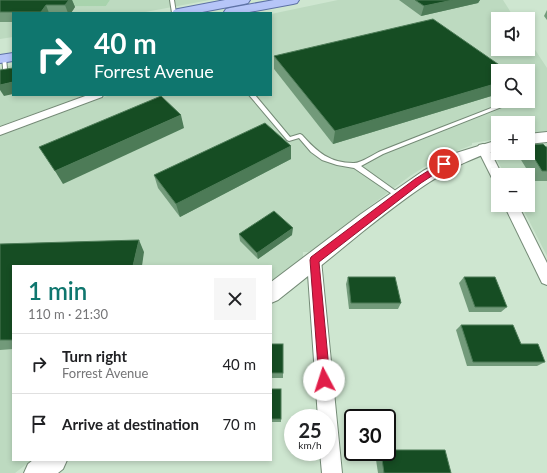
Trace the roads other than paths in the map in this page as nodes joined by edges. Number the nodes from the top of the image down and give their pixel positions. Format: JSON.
{"nodes":[{"id":1,"x":172,"y":0,"type":"edge"},
{"id":2,"x":244,"y":0,"type":"edge"},
{"id":3,"x":292,"y":0,"type":"edge"},
{"id":4,"x":174,"y":12,"type":"edge"},
{"id":5,"x":183,"y":12,"type":"edge"},
{"id":6,"x":232,"y":12,"type":"edge"},
{"id":7,"x":5,"y":53,"type":"edge"},
{"id":8,"x":12,"y":76,"type":"edge"},
{"id":9,"x":95,"y":96,"type":"edge"},
{"id":10,"x":253,"y":96,"type":"edge"},
{"id":11,"x":496,"y":108,"type":"edge"},
{"id":12,"x":0,"y":131,"type":"edge"},
{"id":13,"x":547,"y":137,"type":"edge"},
{"id":14,"x":535,"y":138,"type":"edge"},
{"id":15,"x":490,"y":146,"type":"edge"},
{"id":16,"x":356,"y":166,"type":"junction"},
{"id":17,"x":495,"y":168,"type":"edge"},
{"id":18,"x":398,"y":196,"type":"junction"},
{"id":19,"x":514,"y":212,"type":"edge"},
{"id":20,"x":314,"y":260,"type":"junction"},
{"id":21,"x":547,"y":278,"type":"edge"},
{"id":22,"x":272,"y":293,"type":"edge"},
{"id":23,"x":53,"y":461,"type":"edge"},
{"id":24,"x":37,"y":473,"type":"edge"},
{"id":25,"x":332,"y":473,"type":"edge"}],
"edges":[{"from":1,"to":4,"type":"lane"},
{"from":2,"to":5,"type":"main road"},
{"from":3,"to":6,"type":"main road"},
{"from":7,"to":8,"type":"lane"},
{"from":9,"to":12,"type":"street"},
{"from":10,"to":16,"type":"lane"},
{"from":11,"to":16,"type":"lane"},
{"from":13,"to":14,"type":"street"},
{"from":15,"to":17,"type":"street"},
{"from":15,"to":18,"type":"street"},
{"from":16,"to":18,"type":"lane"},
{"from":18,"to":20,"type":"street"},
{"from":19,"to":21,"type":"street"},
{"from":20,"to":22,"type":"street"},
{"from":20,"to":25,"type":"street"},
{"from":23,"to":24,"type":"street"}]}
